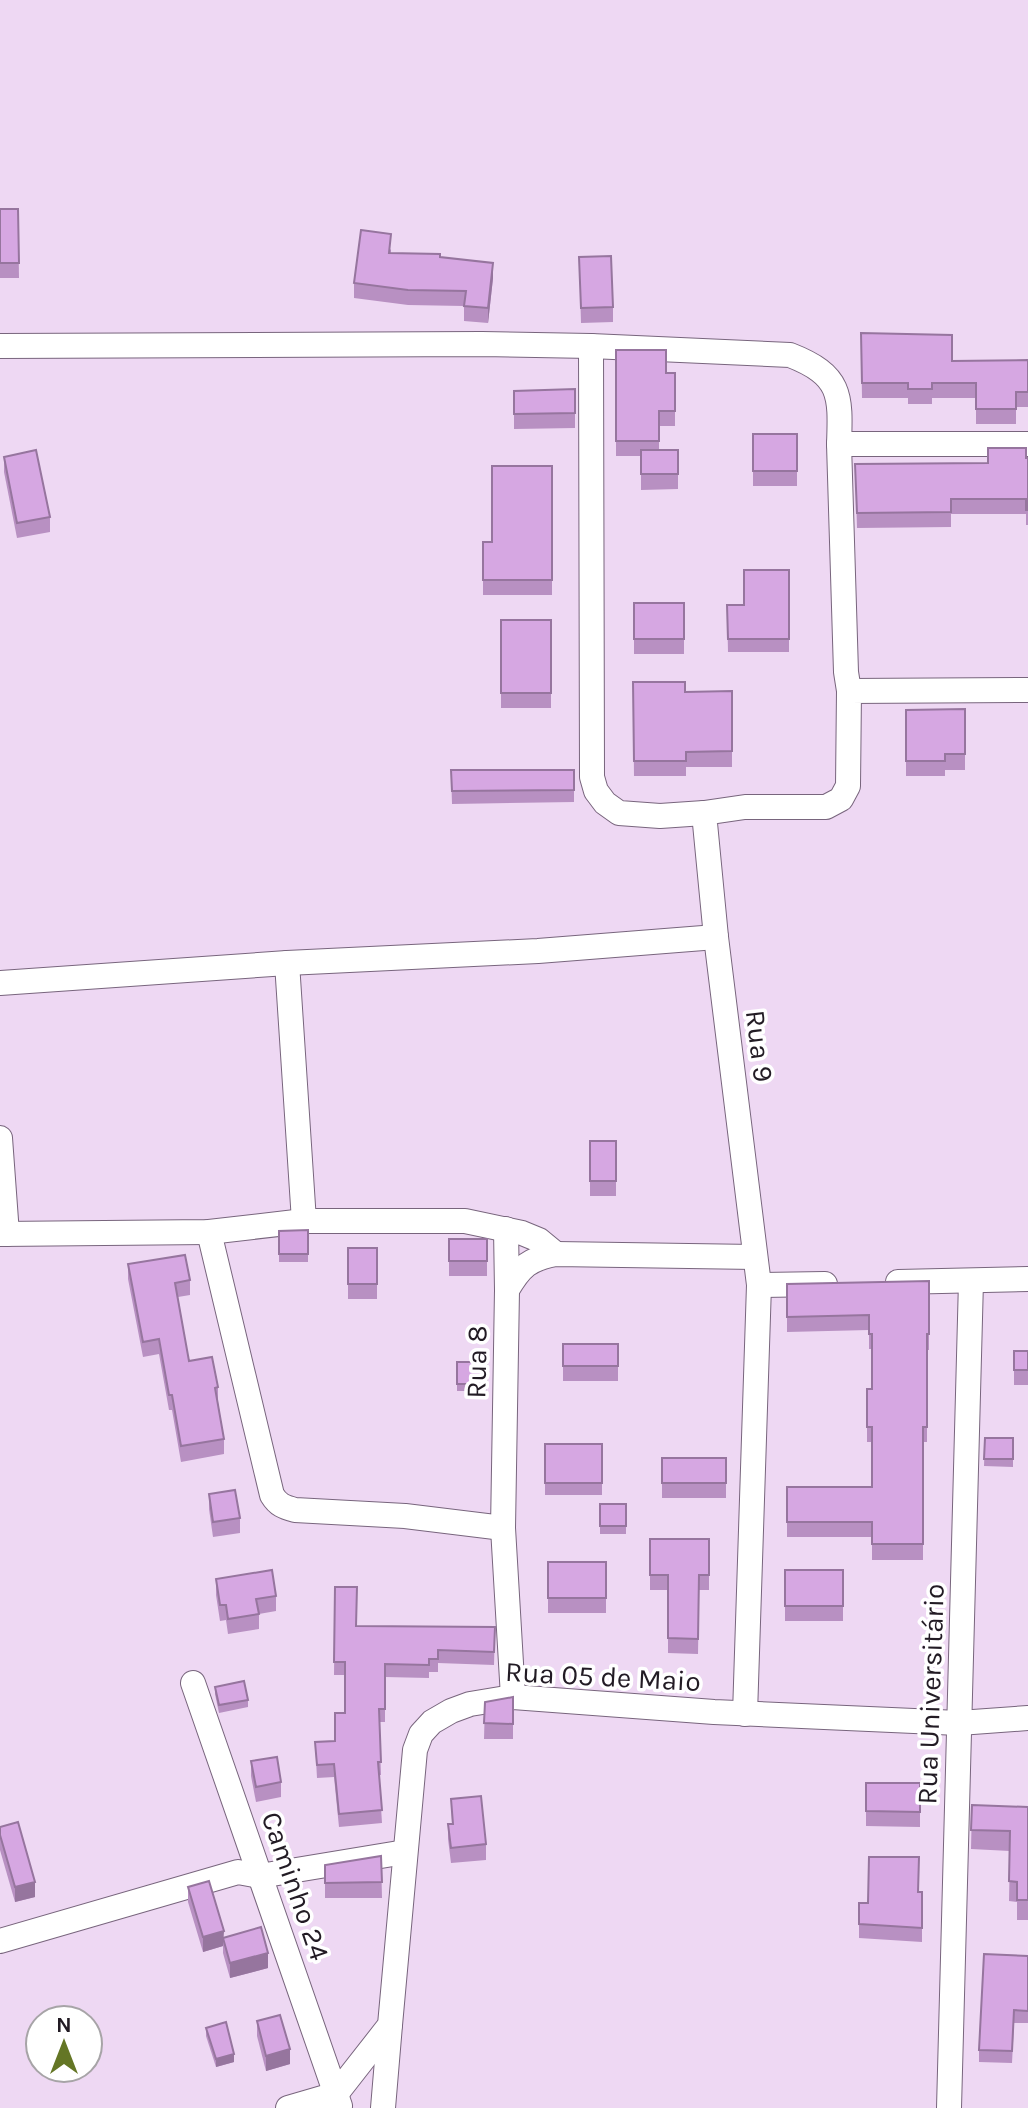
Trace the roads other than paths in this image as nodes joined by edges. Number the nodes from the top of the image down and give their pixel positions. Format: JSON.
{"nodes":[{"id":1,"x":0,"y":346,"type":"edge"},
{"id":2,"x":591,"y":346,"type":"junction"},
{"id":3,"x":839,"y":444,"type":"junction"},
{"id":4,"x":1028,"y":444,"type":"edge"},
{"id":5,"x":1028,"y":690,"type":"edge"},
{"id":6,"x":849,"y":691,"type":"junction"},
{"id":7,"x":704,"y":813,"type":"junction"},
{"id":8,"x":716,"y":937,"type":"junction"},
{"id":9,"x":287,"y":963,"type":"junction"},
{"id":10,"x":0,"y":983,"type":"edge"},
{"id":11,"x":0,"y":1138,"type":"edge"},
{"id":12,"x":304,"y":1221,"type":"junction"},
{"id":13,"x":506,"y":1229,"type":"junction"},
{"id":14,"x":209,"y":1232,"type":"junction"},
{"id":15,"x":4,"y":1234,"type":"edge"},
{"id":16,"x":556,"y":1254,"type":"junction"},
{"id":17,"x":755,"y":1257,"type":"junction"},
{"id":18,"x":1028,"y":1279,"type":"edge"},
{"id":19,"x":971,"y":1281,"type":"junction"},
{"id":20,"x":850,"y":1283,"type":"edge"},
{"id":21,"x":880,"y":1283,"type":"edge"},
{"id":22,"x":759,"y":1285,"type":"junction"},
{"id":23,"x":507,"y":1290,"type":"junction"},
{"id":24,"x":503,"y":1528,"type":"junction"},
{"id":25,"x":193,"y":1683,"type":"dead end"},
{"id":26,"x":513,"y":1697,"type":"junction"},
{"id":27,"x":745,"y":1714,"type":"junction"},
{"id":28,"x":1028,"y":1718,"type":"edge"},
{"id":29,"x":959,"y":1723,"type":"junction"},
{"id":30,"x":405,"y":1852,"type":"junction"},
{"id":31,"x":260,"y":1876,"type":"junction"},
{"id":32,"x":0,"y":1941,"type":"edge"},
{"id":33,"x":390,"y":2025,"type":"junction"},
{"id":34,"x":338,"y":2101,"type":"edge"},
{"id":35,"x":288,"y":2108,"type":"edge"},
{"id":36,"x":383,"y":2108,"type":"edge"},
{"id":37,"x":949,"y":2108,"type":"edge"}],
"edges":[{"from":1,"to":2,"type":"street"},
{"from":2,"to":3,"type":"street"},
{"from":2,"to":7,"type":"street"},
{"from":3,"to":4,"type":"street"},
{"from":3,"to":6,"type":"street"},
{"from":5,"to":6,"type":"street"},
{"from":6,"to":7,"type":"street"},
{"from":7,"to":8,"type":"street","name":"Rua 9"},
{"from":8,"to":9,"type":"street"},
{"from":8,"to":17,"type":"street","name":"Rua 9"},
{"from":9,"to":10,"type":"street"},
{"from":9,"to":12,"type":"street"},
{"from":11,"to":15,"type":"street"},
{"from":12,"to":13,"type":"street"},
{"from":12,"to":14,"type":"street"},
{"from":13,"to":16,"type":"street"},
{"from":13,"to":23,"type":"street"},
{"from":14,"to":15,"type":"street"},
{"from":14,"to":24,"type":"street"},
{"from":16,"to":17,"type":"street","name":"Rua 8"},
{"from":16,"to":23,"type":"street","name":"Rua 8"},
{"from":17,"to":22,"type":"street","name":"Rua 9"},
{"from":18,"to":19,"type":"street"},
{"from":19,"to":21,"type":"street"},
{"from":19,"to":29,"type":"street","name":"Rua Universitário"},
{"from":20,"to":22,"type":"street"},
{"from":22,"to":27,"type":"street","name":"Rua 9"},
{"from":23,"to":24,"type":"street","name":"Rua 8"},
{"from":24,"to":26,"type":"street","name":"Rua 8"},
{"from":25,"to":31,"type":"street","name":"Caminho 24"},
{"from":26,"to":27,"type":"street","name":"Rua 05 de Maio"},
{"from":26,"to":30,"type":"street","name":"Rua 05 de Maio"},
{"from":27,"to":29,"type":"street","name":"Rua 05 de Maio"},
{"from":28,"to":29,"type":"street","name":"Rua 05 de Maio"},
{"from":29,"to":37,"type":"street","name":"Rua Universitário"},
{"from":30,"to":31,"type":"street"},
{"from":30,"to":33,"type":"street","name":"Rua 05 de Maio"},
{"from":31,"to":32,"type":"street"},
{"from":31,"to":34,"type":"street","name":"Caminho 24"},
{"from":33,"to":34,"type":"street"},
{"from":33,"to":36,"type":"street","name":"Rua 05 de Maio"},
{"from":34,"to":35,"type":"street"}]}
